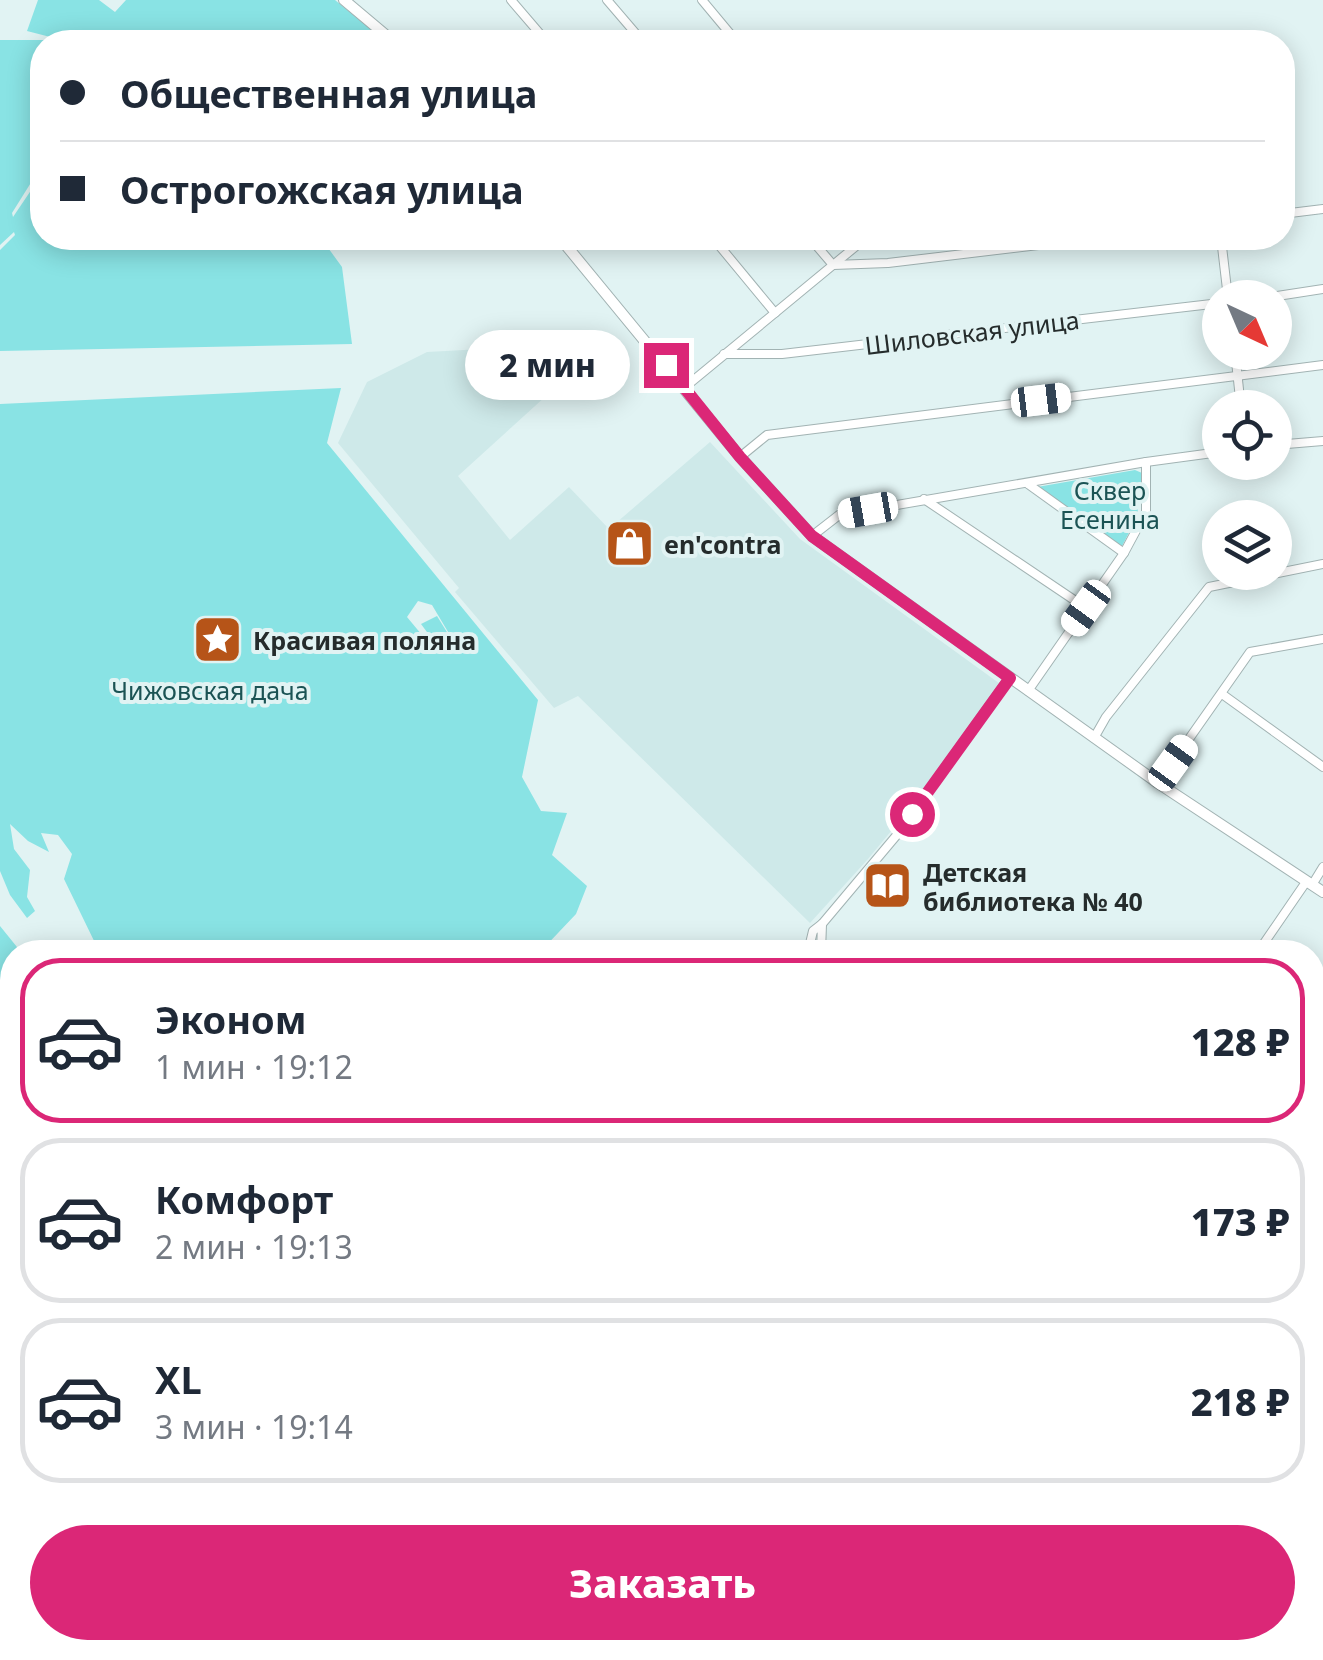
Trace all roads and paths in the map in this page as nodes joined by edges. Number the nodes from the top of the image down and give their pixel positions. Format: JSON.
{"nodes":[{"id":1,"x":344,"y":0,"type":"edge"},
{"id":2,"x":511,"y":0,"type":"edge"},
{"id":3,"x":607,"y":0,"type":"edge"},
{"id":4,"x":702,"y":0,"type":"edge"},
{"id":5,"x":380,"y":30,"type":"edge"},
{"id":6,"x":537,"y":30,"type":"edge"},
{"id":7,"x":633,"y":30,"type":"edge"},
{"id":8,"x":727,"y":30,"type":"edge"},
{"id":9,"x":1323,"y":209,"type":"edge"},
{"id":10,"x":1295,"y":212,"type":"edge"},
{"id":11,"x":570,"y":250,"type":"edge"},
{"id":12,"x":722,"y":250,"type":"edge"},
{"id":13,"x":821,"y":250,"type":"edge"},
{"id":14,"x":852,"y":250,"type":"edge"},
{"id":15,"x":997,"y":250,"type":"edge"},
{"id":16,"x":1222,"y":250,"type":"edge"},
{"id":17,"x":834,"y":265,"type":"junction"},
{"id":18,"x":1226,"y":280,"type":"edge"},
{"id":19,"x":1323,"y":290,"type":"edge"},
{"id":20,"x":1292,"y":294,"type":"edge"},
{"id":21,"x":1202,"y":305,"type":"edge"},
{"id":22,"x":775,"y":313,"type":"junction"},
{"id":23,"x":724,"y":354,"type":"junction"},
{"id":24,"x":1323,"y":365,"type":"edge"},
{"id":25,"x":1236,"y":370,"type":"edge"},
{"id":26,"x":1237,"y":375,"type":"junction"},
{"id":27,"x":684,"y":388,"type":"junction"},
{"id":28,"x":1239,"y":390,"type":"edge"},
{"id":29,"x":1323,"y":441,"type":"edge"},
{"id":30,"x":1292,"y":444,"type":"edge"},
{"id":31,"x":1202,"y":454,"type":"edge"},
{"id":32,"x":740,"y":457,"type":"junction"},
{"id":33,"x":1146,"y":462,"type":"junction"},
{"id":34,"x":1028,"y":484,"type":"junction"},
{"id":35,"x":924,"y":499,"type":"junction"},
{"id":36,"x":812,"y":536,"type":"junction"},
{"id":37,"x":1124,"y":553,"type":"junction"},
{"id":38,"x":1323,"y":564,"type":"edge"},
{"id":39,"x":1086,"y":608,"type":"junction"},
{"id":40,"x":1323,"y":638,"type":"edge"},
{"id":41,"x":1010,"y":678,"type":"junction"},
{"id":42,"x":1028,"y":691,"type":"junction"},
{"id":43,"x":1222,"y":694,"type":"junction"},
{"id":44,"x":1094,"y":738,"type":"junction"},
{"id":45,"x":1323,"y":768,"type":"edge"},
{"id":46,"x":1158,"y":783,"type":"junction"},
{"id":47,"x":1323,"y":867,"type":"edge"},
{"id":48,"x":1309,"y":883,"type":"junction"},
{"id":49,"x":1323,"y":892,"type":"edge"},
{"id":50,"x":822,"y":924,"type":"junction"},
{"id":51,"x":811,"y":940,"type":"edge"},
{"id":52,"x":821,"y":940,"type":"edge"},
{"id":53,"x":1267,"y":940,"type":"edge"}],
"edges":[{"from":1,"to":5,"type":"street"},
{"from":2,"to":6,"type":"street"},
{"from":3,"to":7,"type":"street"},
{"from":4,"to":8,"type":"street"},
{"from":9,"to":10,"type":"street"},
{"from":11,"to":27,"type":"street"},
{"from":12,"to":22,"type":"street"},
{"from":13,"to":17,"type":"street"},
{"from":14,"to":17,"type":"street"},
{"from":15,"to":17,"type":"street"},
{"from":16,"to":18,"type":"street"},
{"from":17,"to":22,"type":"street"},
{"from":19,"to":20,"type":"street"},
{"from":21,"to":23,"type":"street","name":"Шиловская улица"},
{"from":22,"to":23,"type":"street"},
{"from":23,"to":27,"type":"street"},
{"from":24,"to":26,"type":"street"},
{"from":25,"to":26,"type":"street"},
{"from":26,"to":28,"type":"street"},
{"from":26,"to":32,"type":"street"},
{"from":27,"to":32,"type":"street"},
{"from":29,"to":30,"type":"street"},
{"from":31,"to":33,"type":"street"},
{"from":32,"to":36,"type":"street"},
{"from":33,"to":34,"type":"street"},
{"from":33,"to":37,"type":"street"},
{"from":34,"to":35,"type":"street"},
{"from":34,"to":37,"type":"street"},
{"from":35,"to":36,"type":"street"},
{"from":35,"to":39,"type":"street"},
{"from":36,"to":41,"type":"street"},
{"from":37,"to":39,"type":"street"},
{"from":38,"to":44,"type":"street"},
{"from":39,"to":42,"type":"street"},
{"from":40,"to":43,"type":"street"},
{"from":41,"to":42,"type":"street"},
{"from":41,"to":50,"type":"street"},
{"from":42,"to":44,"type":"street"},
{"from":43,"to":45,"type":"street"},
{"from":43,"to":46,"type":"street"},
{"from":44,"to":46,"type":"street"},
{"from":46,"to":48,"type":"street"},
{"from":47,"to":48,"type":"street"},
{"from":48,"to":49,"type":"street"},
{"from":48,"to":53,"type":"street"},
{"from":50,"to":51,"type":"street"},
{"from":50,"to":52,"type":"street"}]}
